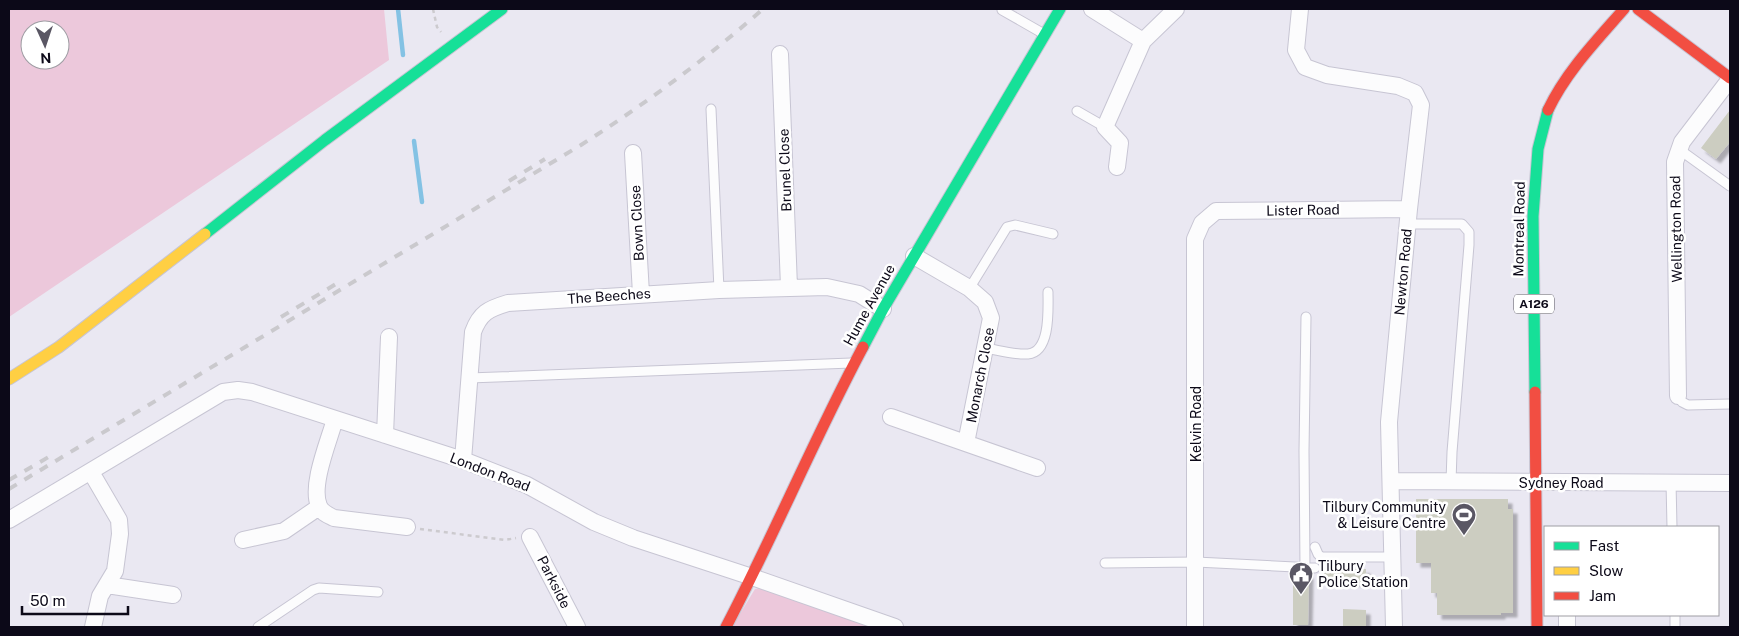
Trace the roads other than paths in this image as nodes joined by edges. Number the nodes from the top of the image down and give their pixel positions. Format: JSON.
{"nodes":[{"id":1,"x":502,"y":9,"type":"edge"},
{"id":2,"x":1060,"y":9,"type":"edge"},
{"id":3,"x":1092,"y":9,"type":"edge"},
{"id":4,"x":1176,"y":9,"type":"edge"},
{"id":5,"x":1300,"y":9,"type":"edge"},
{"id":6,"x":1624,"y":9,"type":"edge"},
{"id":7,"x":1638,"y":9,"type":"edge"},
{"id":8,"x":1002,"y":10,"type":"dead end"},
{"id":9,"x":1044,"y":34,"type":"junction"},
{"id":10,"x":1143,"y":41,"type":"junction"},
{"id":11,"x":780,"y":54,"type":"dead end"},
{"id":12,"x":1730,"y":79,"type":"edge"},
{"id":13,"x":711,"y":109,"type":"dead end"},
{"id":14,"x":1077,"y":111,"type":"dead end"},
{"id":15,"x":1105,"y":126,"type":"junction"},
{"id":16,"x":1680,"y":150,"type":"junction"},
{"id":17,"x":633,"y":153,"type":"dead end"},
{"id":18,"x":1117,"y":167,"type":"dead end"},
{"id":19,"x":1730,"y":186,"type":"edge"},
{"id":20,"x":1408,"y":216,"type":"junction"},
{"id":21,"x":1202,"y":223,"type":"joint"},
{"id":22,"x":1053,"y":234,"type":"dead end"},
{"id":23,"x":914,"y":256,"type":"junction"},
{"id":24,"x":789,"y":287,"type":"junction"},
{"id":25,"x":969,"y":289,"type":"junction"},
{"id":26,"x":719,"y":290,"type":"junction"},
{"id":27,"x":1048,"y":292,"type":"dead end"},
{"id":28,"x":641,"y":294,"type":"junction"},
{"id":29,"x":883,"y":309,"type":"junction"},
{"id":30,"x":1306,"y":317,"type":"dead end"},
{"id":31,"x":389,"y":337,"type":"dead end"},
{"id":32,"x":985,"y":348,"type":"junction"},
{"id":33,"x":854,"y":362,"type":"junction"},
{"id":34,"x":469,"y":378,"type":"junction"},
{"id":35,"x":9,"y":379,"type":"edge"},
{"id":36,"x":1678,"y":396,"type":"joint"},
{"id":37,"x":1730,"y":404,"type":"edge"},
{"id":38,"x":891,"y":417,"type":"dead end"},
{"id":39,"x":335,"y":419,"type":"junction"},
{"id":40,"x":385,"y":435,"type":"junction"},
{"id":41,"x":966,"y":443,"type":"junction"},
{"id":42,"x":463,"y":460,"type":"junction"},
{"id":43,"x":1037,"y":468,"type":"dead end"},
{"id":44,"x":91,"y":472,"type":"junction"},
{"id":45,"x":1391,"y":482,"type":"junction"},
{"id":46,"x":1451,"y":482,"type":"junction"},
{"id":47,"x":1671,"y":482,"type":"junction"},
{"id":48,"x":1536,"y":483,"type":"junction"},
{"id":49,"x":1730,"y":483,"type":"edge"},
{"id":50,"x":319,"y":507,"type":"junction"},
{"id":51,"x":9,"y":520,"type":"edge"},
{"id":52,"x":1672,"y":526,"type":"edge"},
{"id":53,"x":407,"y":527,"type":"road end"},
{"id":54,"x":530,"y":537,"type":"road end"},
{"id":55,"x":243,"y":540,"type":"dead end"},
{"id":56,"x":1315,"y":547,"type":"dead end"},
{"id":57,"x":1393,"y":558,"type":"junction"},
{"id":58,"x":1196,"y":562,"type":"junction"},
{"id":59,"x":1104,"y":563,"type":"dead end"},
{"id":60,"x":1541,"y":571,"type":"edge"},
{"id":61,"x":752,"y":577,"type":"junction"},
{"id":62,"x":107,"y":585,"type":"junction"},
{"id":63,"x":378,"y":592,"type":"dead end"},
{"id":64,"x":173,"y":595,"type":"dead end"},
{"id":65,"x":93,"y":627,"type":"edge"},
{"id":66,"x":258,"y":627,"type":"edge"},
{"id":67,"x":577,"y":627,"type":"edge"},
{"id":68,"x":726,"y":627,"type":"edge"},
{"id":69,"x":895,"y":627,"type":"edge"},
{"id":70,"x":1195,"y":627,"type":"edge"},
{"id":71,"x":1394,"y":627,"type":"edge"},
{"id":72,"x":1537,"y":627,"type":"edge"}],
"edges":[{"from":1,"to":35,"type":"street"},
{"from":2,"to":9,"type":"street","name":"Hume Avenue"},
{"from":3,"to":10,"type":"street"},
{"from":4,"to":10,"type":"street"},
{"from":5,"to":20,"type":"street","name":"Newton Road"},
{"from":6,"to":48,"type":"street","name":"Montreal Road","number":"A126"},
{"from":7,"to":12,"type":"street"},
{"from":8,"to":9,"type":"lane"},
{"from":9,"to":23,"type":"street","name":"Hume Avenue"},
{"from":10,"to":15,"type":"street"},
{"from":11,"to":24,"type":"street","name":"Brunel Close"},
{"from":12,"to":16,"type":"street","name":"Wellington Road"},
{"from":13,"to":26,"type":"lane"},
{"from":14,"to":15,"type":"lane"},
{"from":15,"to":18,"type":"street"},
{"from":16,"to":19,"type":"lane"},
{"from":16,"to":36,"type":"street","name":"Wellington Road"},
{"from":17,"to":28,"type":"street","name":"Bown Close"},
{"from":20,"to":21,"type":"street","name":"Lister Road"},
{"from":20,"to":45,"type":"street","name":"Newton Road"},
{"from":20,"to":46,"type":"lane"},
{"from":21,"to":58,"type":"street","name":"Kelvin Road"},
{"from":22,"to":25,"type":"lane"},
{"from":23,"to":25,"type":"street","name":"Monarch Close"},
{"from":23,"to":29,"type":"street","name":"Hume Avenue"},
{"from":24,"to":26,"type":"street","name":"The Beeches"},
{"from":24,"to":29,"type":"street","name":"The Beeches"},
{"from":25,"to":32,"type":"street","name":"Monarch Close"},
{"from":26,"to":28,"type":"street","name":"The Beeches"},
{"from":27,"to":32,"type":"lane"},
{"from":28,"to":34,"type":"street","name":"The Beeches"},
{"from":29,"to":33,"type":"street","name":"Hume Avenue"},
{"from":30,"to":58,"type":"lane"},
{"from":31,"to":40,"type":"street"},
{"from":32,"to":41,"type":"street","name":"Monarch Close"},
{"from":33,"to":34,"type":"lane"},
{"from":33,"to":61,"type":"street","name":"Hume Avenue"},
{"from":34,"to":42,"type":"street","name":"The Beeches"},
{"from":36,"to":37,"type":"lane"},
{"from":38,"to":41,"type":"street","name":"Monarch Close"},
{"from":39,"to":40,"type":"street","name":"London Road"},
{"from":39,"to":44,"type":"street","name":"London Road"},
{"from":39,"to":50,"type":"street"},
{"from":40,"to":42,"type":"street","name":"London Road"},
{"from":41,"to":43,"type":"street","name":"Monarch Close"},
{"from":42,"to":61,"type":"street","name":"London Road"},
{"from":44,"to":51,"type":"street","name":"London Road"},
{"from":44,"to":62,"type":"street"},
{"from":45,"to":46,"type":"street","name":"Sydney Road"},
{"from":45,"to":57,"type":"street","name":"Newton Road"},
{"from":46,"to":48,"type":"street","name":"Sydney Road"},
{"from":47,"to":48,"type":"street","name":"Sydney Road"},
{"from":47,"to":49,"type":"street","name":"Sydney Road"},
{"from":47,"to":52,"type":"lane"},
{"from":48,"to":60,"type":"street","name":"Montreal Road","number":"A126"},
{"from":50,"to":53,"type":"street"},
{"from":50,"to":55,"type":"street"},
{"from":54,"to":67,"type":"street","name":"Parkside"},
{"from":56,"to":57,"type":"lane"},
{"from":57,"to":71,"type":"street","name":"Newton Road"},
{"from":58,"to":59,"type":"lane"},
{"from":58,"to":70,"type":"street","name":"Kelvin Road"},
{"from":60,"to":72,"type":"street","name":"Montreal Road","number":"A126"},
{"from":61,"to":68,"type":"street","name":"Hume Avenue"},
{"from":61,"to":69,"type":"street","name":"London Road"},
{"from":62,"to":64,"type":"street"},
{"from":62,"to":65,"type":"street"},
{"from":63,"to":66,"type":"lane"}]}
